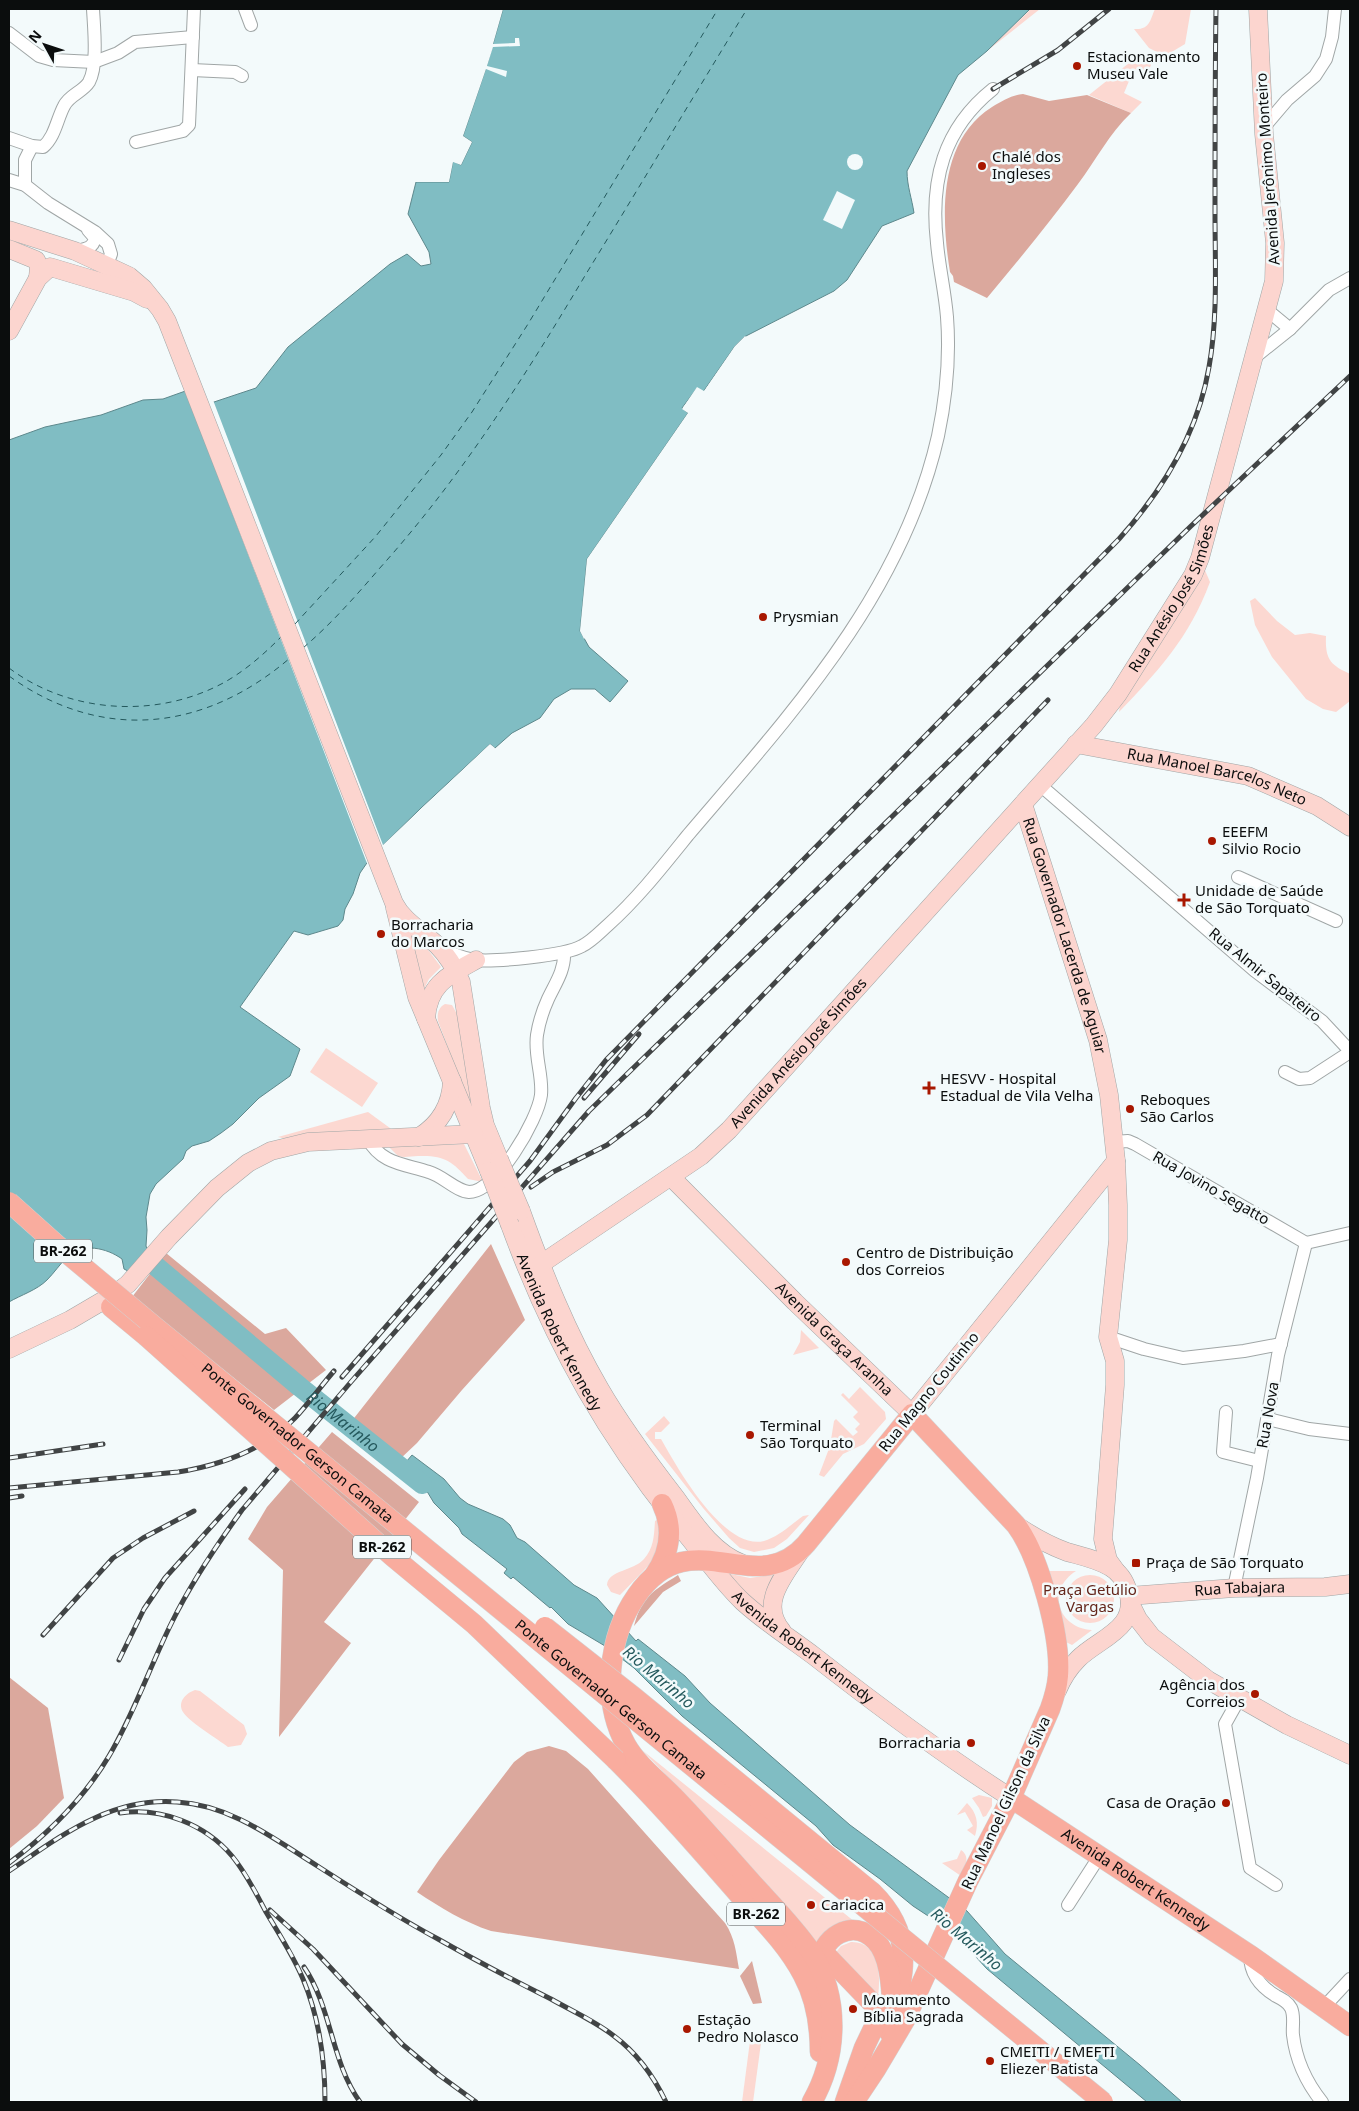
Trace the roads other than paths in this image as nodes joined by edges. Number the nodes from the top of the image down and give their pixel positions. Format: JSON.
{"nodes":[{"id":1,"x":93,"y":9,"type":"edge"},
{"id":2,"x":194,"y":9,"type":"edge"},
{"id":3,"x":245,"y":9,"type":"edge"},
{"id":4,"x":1258,"y":9,"type":"edge"},
{"id":5,"x":1335,"y":9,"type":"edge"},
{"id":6,"x":251,"y":24,"type":"dead end"},
{"id":7,"x":9,"y":33,"type":"edge"},
{"id":8,"x":193,"y":37,"type":"junction"},
{"id":9,"x":94,"y":62,"type":"junction"},
{"id":10,"x":192,"y":70,"type":"junction"},
{"id":11,"x":242,"y":76,"type":"dead end"},
{"id":12,"x":993,"y":89,"type":"dead end"},
{"id":13,"x":1264,"y":128,"type":"junction"},
{"id":14,"x":9,"y":138,"type":"edge"},
{"id":15,"x":136,"y":142,"type":"dead end"},
{"id":16,"x":32,"y":146,"type":"junction"},
{"id":17,"x":9,"y":180,"type":"edge"},
{"id":18,"x":24,"y":185,"type":"junction"},
{"id":19,"x":81,"y":224,"type":"junction"},
{"id":20,"x":9,"y":230,"type":"edge"},
{"id":21,"x":9,"y":249,"type":"edge"},
{"id":22,"x":75,"y":251,"type":"junction"},
{"id":23,"x":107,"y":265,"type":"junction"},
{"id":24,"x":77,"y":274,"type":"junction"},
{"id":25,"x":38,"y":278,"type":"junction"},
{"id":26,"x":1350,"y":278,"type":"edge"},
{"id":27,"x":160,"y":308,"type":"junction"},
{"id":28,"x":1267,"y":310,"type":"junction"},
{"id":29,"x":1290,"y":329,"type":"junction"},
{"id":30,"x":9,"y":331,"type":"edge"},
{"id":31,"x":1255,"y":357,"type":"junction"},
{"id":32,"x":1076,"y":744,"type":"junction"},
{"id":33,"x":1040,"y":785,"type":"junction"},
{"id":34,"x":1023,"y":804,"type":"junction"},
{"id":35,"x":1350,"y":826,"type":"edge"},
{"id":36,"x":1238,"y":877,"type":"dead end"},
{"id":37,"x":394,"y":903,"type":"junction"},
{"id":38,"x":1336,"y":921,"type":"dead end"},
{"id":39,"x":436,"y":944,"type":"junction"},
{"id":40,"x":564,"y":953,"type":"junction"},
{"id":41,"x":476,"y":960,"type":"junction"},
{"id":42,"x":456,"y":971,"type":"junction"},
{"id":43,"x":426,"y":1019,"type":"junction"},
{"id":44,"x":1350,"y":1051,"type":"edge"},
{"id":45,"x":1285,"y":1072,"type":"dead end"},
{"id":46,"x":452,"y":1080,"type":"junction"},
{"id":47,"x":474,"y":1134,"type":"junction"},
{"id":48,"x":419,"y":1137,"type":"junction"},
{"id":49,"x":368,"y":1139,"type":"junction"},
{"id":50,"x":1114,"y":1142,"type":"junction"},
{"id":51,"x":1116,"y":1161,"type":"junction"},
{"id":52,"x":494,"y":1165,"type":"junction"},
{"id":53,"x":671,"y":1176,"type":"junction"},
{"id":54,"x":9,"y":1202,"type":"edge"},
{"id":55,"x":9,"y":1220,"type":"edge"},
{"id":56,"x":1350,"y":1232,"type":"edge"},
{"id":57,"x":1306,"y":1244,"type":"junction"},
{"id":58,"x":541,"y":1264,"type":"junction"},
{"id":59,"x":119,"y":1296,"type":"junction"},
{"id":60,"x":146,"y":1336,"type":"junction"},
{"id":61,"x":1108,"y":1337,"type":"junction"},
{"id":62,"x":1282,"y":1344,"type":"junction"},
{"id":63,"x":9,"y":1348,"type":"edge"},
{"id":64,"x":1226,"y":1412,"type":"dead end"},
{"id":65,"x":912,"y":1414,"type":"junction"},
{"id":66,"x":1268,"y":1419,"type":"junction"},
{"id":67,"x":1350,"y":1434,"type":"edge"},
{"id":68,"x":1259,"y":1461,"type":"junction"},
{"id":69,"x":329,"y":1467,"type":"junction"},
{"id":70,"x":662,"y":1504,"type":"junction"},
{"id":71,"x":1016,"y":1525,"type":"junction"},
{"id":72,"x":806,"y":1544,"type":"junction"},
{"id":73,"x":706,"y":1559,"type":"junction"},
{"id":74,"x":750,"y":1566,"type":"junction"},
{"id":75,"x":1116,"y":1571,"type":"junction"},
{"id":76,"x":654,"y":1576,"type":"junction"},
{"id":77,"x":1350,"y":1584,"type":"edge"},
{"id":78,"x":1234,"y":1588,"type":"junction"},
{"id":79,"x":1130,"y":1599,"type":"junction"},
{"id":80,"x":784,"y":1633,"type":"junction"},
{"id":81,"x":1112,"y":1635,"type":"junction"},
{"id":82,"x":1161,"y":1645,"type":"junction"},
{"id":83,"x":1054,"y":1698,"type":"junction"},
{"id":84,"x":1239,"y":1699,"type":"junction"},
{"id":85,"x":1350,"y":1755,"type":"edge"},
{"id":86,"x":1011,"y":1798,"type":"junction"},
{"id":87,"x":1099,"y":1857,"type":"junction"},
{"id":88,"x":1276,"y":1885,"type":"dead end"},
{"id":89,"x":1068,"y":1905,"type":"dead end"},
{"id":90,"x":1250,"y":1956,"type":"junction"},
{"id":91,"x":820,"y":1963,"type":"junction"},
{"id":92,"x":1350,"y":1979,"type":"edge"},
{"id":93,"x":1318,"y":2003,"type":"junction"},
{"id":94,"x":892,"y":2020,"type":"junction"},
{"id":95,"x":1350,"y":2026,"type":"edge"},
{"id":96,"x":864,"y":2048,"type":"junction"},
{"id":97,"x":876,"y":2069,"type":"junction"},
{"id":98,"x":811,"y":2102,"type":"edge"},
{"id":99,"x":820,"y":2102,"type":"edge"},
{"id":100,"x":845,"y":2102,"type":"edge"},
{"id":101,"x":854,"y":2102,"type":"edge"},
{"id":102,"x":1083,"y":2102,"type":"edge"},
{"id":103,"x":1103,"y":2102,"type":"edge"},
{"id":104,"x":1322,"y":2102,"type":"edge"}],
"edges":[{"from":1,"to":9,"type":"street"},
{"from":2,"to":8,"type":"street"},
{"from":3,"to":6,"type":"street"},
{"from":4,"to":13,"type":"street","name":"Avenida Jerônimo Monteiro"},
{"from":5,"to":13,"type":"street"},
{"from":7,"to":9,"type":"street"},
{"from":8,"to":9,"type":"street"},
{"from":8,"to":10,"type":"street"},
{"from":9,"to":16,"type":"street"},
{"from":10,"to":11,"type":"street"},
{"from":10,"to":15,"type":"street"},
{"from":12,"to":40,"type":"street"},
{"from":13,"to":28,"type":"street","name":"Avenida Jerônimo Monteiro"},
{"from":14,"to":16,"type":"street"},
{"from":16,"to":18,"type":"street"},
{"from":17,"to":18,"type":"street"},
{"from":18,"to":19,"type":"street"},
{"from":19,"to":22,"type":"street"},
{"from":19,"to":23,"type":"street"},
{"from":20,"to":22,"type":"street"},
{"from":21,"to":25,"type":"street"},
{"from":22,"to":23,"type":"street"},
{"from":23,"to":24,"type":"street"},
{"from":23,"to":27,"type":"street"},
{"from":24,"to":25,"type":"street"},
{"from":24,"to":27,"type":"street"},
{"from":25,"to":30,"type":"street"},
{"from":26,"to":29,"type":"street"},
{"from":27,"to":37,"type":"street"},
{"from":28,"to":29,"type":"street"},
{"from":28,"to":31,"type":"street","name":"Avenida Jerônimo Monteiro"},
{"from":29,"to":31,"type":"street"},
{"from":31,"to":32,"type":"street","name":"Rua Anésio José Simões"},
{"from":32,"to":33,"type":"street","name":"Rua Anésio José Simões"},
{"from":32,"to":35,"type":"street","name":"Rua Manoel Barcelos Neto"},
{"from":33,"to":34,"type":"street","name":"Rua Anésio José Simões"},
{"from":33,"to":44,"type":"street","name":"Rua Almir Sapateiro"},
{"from":34,"to":50,"type":"street","name":"Rua Governador Lacerda de Aguiar"},
{"from":34,"to":53,"type":"street","name":"Avenida Anésio José Simões"},
{"from":36,"to":38,"type":"street"},
{"from":37,"to":39,"type":"street","name":"Avenida Robert Kennedy"},
{"from":37,"to":43,"type":"street"},
{"from":39,"to":41,"type":"street"},
{"from":39,"to":42,"type":"street","name":"Avenida Robert Kennedy"},
{"from":40,"to":41,"type":"street"},
{"from":40,"to":49,"type":"street"},
{"from":41,"to":42,"type":"street"},
{"from":42,"to":43,"type":"street"},
{"from":42,"to":52,"type":"street","name":"Avenida Robert Kennedy"},
{"from":43,"to":46,"type":"street"},
{"from":44,"to":45,"type":"street"},
{"from":46,"to":47,"type":"street","name":"Avenida Robert Kennedy"},
{"from":46,"to":48,"type":"street"},
{"from":47,"to":48,"type":"street"},
{"from":47,"to":52,"type":"street","name":"Avenida Robert Kennedy"},
{"from":48,"to":49,"type":"street"},
{"from":49,"to":59,"type":"street"},
{"from":50,"to":51,"type":"street","name":"Rua Governador Lacerda de Aguiar"},
{"from":50,"to":57,"type":"street","name":"Rua Jovino Segatto"},
{"from":51,"to":61,"type":"street","name":"Rua Governador Lacerda de Aguiar"},
{"from":51,"to":65,"type":"street","name":"Rua Magno Coutinho"},
{"from":52,"to":58,"type":"street","name":"Avenida Robert Kennedy","bridge":true},
{"from":52,"to":70,"type":"street","name":"Avenida Robert Kennedy","bridge":true},
{"from":53,"to":58,"type":"street","name":"Avenida Anésio José Simões"},
{"from":53,"to":65,"type":"street","name":"Avenida Graça Aranha"},
{"from":54,"to":59,"type":"main road","number":"BR-262","bridge":true},
{"from":55,"to":59,"type":"main road","number":"BR-262"},
{"from":56,"to":57,"type":"street"},
{"from":57,"to":62,"type":"street","name":"Rua Nova"},
{"from":58,"to":74,"type":"street","name":"Avenida Robert Kennedy"},
{"from":59,"to":60,"type":"main road","name":"Ponte Governador Gerson Camata","number":"BR-262"},
{"from":59,"to":63,"type":"street"},
{"from":59,"to":69,"type":"main road","name":"Ponte Governador Gerson Camata","bridge":true},
{"from":60,"to":98,"type":"main road","number":"BR-262","bridge":true},
{"from":60,"to":102,"type":"main road","name":"Ponte Governador Gerson Camata","bridge":true},
{"from":61,"to":62,"type":"street"},
{"from":61,"to":75,"type":"street","name":"Rua Governador Lacerda de Aguiar"},
{"from":62,"to":66,"type":"street","name":"Rua Nova"},
{"from":64,"to":68,"type":"street"},
{"from":65,"to":71,"type":"main road","name":"Avenida Graça Aranha"},
{"from":65,"to":72,"type":"main road","name":"Rua Magno Coutinho"},
{"from":66,"to":67,"type":"street"},
{"from":66,"to":68,"type":"street","name":"Rua Nova"},
{"from":68,"to":78,"type":"street","name":"Rua Nova"},
{"from":69,"to":94,"type":"main road","number":"BR-262","bridge":true},
{"from":69,"to":103,"type":"main road","name":"Ponte Governador Gerson Camata","bridge":true},
{"from":70,"to":73,"type":"street","name":"Avenida Robert Kennedy"},
{"from":70,"to":76,"type":"main road"},
{"from":71,"to":75,"type":"street"},
{"from":71,"to":83,"type":"main road","name":"Rua Manoel Gilson da Silva"},
{"from":72,"to":74,"type":"main road"},
{"from":72,"to":80,"type":"street","name":"Rua Magno Coutinho"},
{"from":73,"to":74,"type":"main road"},
{"from":73,"to":76,"type":"main road"},
{"from":73,"to":80,"type":"street","name":"Avenida Robert Kennedy"},
{"from":75,"to":79,"type":"street"},
{"from":76,"to":91,"type":"main road"},
{"from":77,"to":78,"type":"street","name":"Rua Tabajara"},
{"from":78,"to":79,"type":"street","name":"Rua Tabajara"},
{"from":79,"to":81,"type":"street"},
{"from":79,"to":82,"type":"street"},
{"from":80,"to":86,"type":"street","name":"Avenida Robert Kennedy"},
{"from":81,"to":82,"type":"street"},
{"from":81,"to":83,"type":"street"},
{"from":82,"to":84,"type":"street"},
{"from":83,"to":86,"type":"main road","name":"Rua Manoel Gilson da Silva"},
{"from":84,"to":85,"type":"street"},
{"from":84,"to":88,"type":"street"},
{"from":86,"to":87,"type":"main road","name":"Avenida Robert Kennedy"},
{"from":86,"to":97,"type":"main road","name":"Rua Manoel Gilson da Silva"},
{"from":87,"to":89,"type":"street"},
{"from":87,"to":90,"type":"main road","name":"Avenida Robert Kennedy"},
{"from":90,"to":93,"type":"main road","name":"Avenida Robert Kennedy"},
{"from":90,"to":104,"type":"street"},
{"from":91,"to":94,"type":"main road"},
{"from":91,"to":96,"type":"main road"},
{"from":91,"to":98,"type":"main road"},
{"from":92,"to":93,"type":"street"},
{"from":93,"to":95,"type":"main road","name":"Avenida Robert Kennedy"},
{"from":94,"to":97,"type":"main road","number":"BR-262"},
{"from":96,"to":99,"type":"main road"},
{"from":96,"to":100,"type":"main road"},
{"from":97,"to":101,"type":"main road","number":"BR-262"}]}
